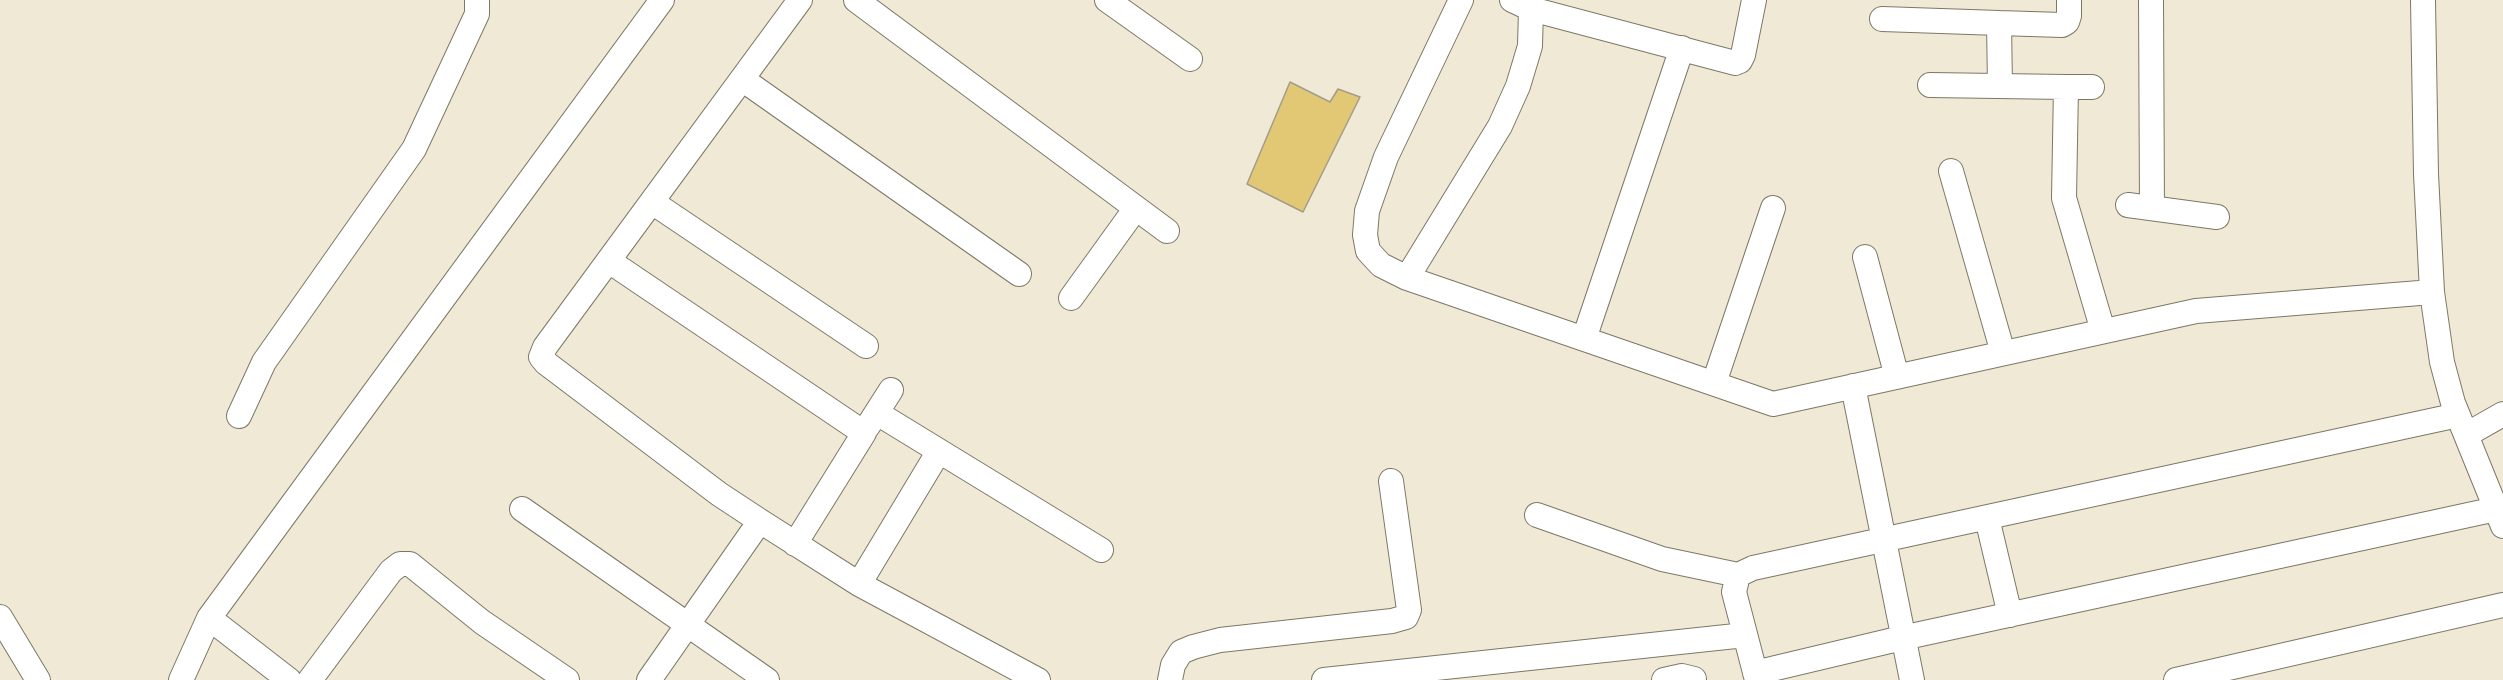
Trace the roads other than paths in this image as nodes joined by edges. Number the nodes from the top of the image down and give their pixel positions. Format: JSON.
{"nodes":[{"id":1,"x":477,"y":0,"type":"edge"},
{"id":2,"x":662,"y":0,"type":"edge"},
{"id":3,"x":800,"y":0,"type":"edge"},
{"id":4,"x":856,"y":0,"type":"edge"},
{"id":5,"x":1107,"y":0,"type":"edge"},
{"id":6,"x":1461,"y":0,"type":"edge"},
{"id":7,"x":1754,"y":0,"type":"edge"},
{"id":8,"x":2069,"y":0,"type":"edge"},
{"id":9,"x":2151,"y":0,"type":"edge"},
{"id":10,"x":2423,"y":0,"type":"edge"},
{"id":11,"x":1522,"y":4,"type":"edge"},
{"id":12,"x":1941,"y":11,"type":"edge"},
{"id":13,"x":1882,"y":19,"type":"dead end"},
{"id":14,"x":1999,"y":23,"type":"junction"},
{"id":15,"x":1682,"y":48,"type":"junction"},
{"id":16,"x":1190,"y":58,"type":"dead end"},
{"id":17,"x":742,"y":79,"type":"junction"},
{"id":18,"x":1930,"y":85,"type":"dead end"},
{"id":19,"x":2000,"y":86,"type":"junction"},
{"id":20,"x":2066,"y":87,"type":"junction"},
{"id":21,"x":2092,"y":87,"type":"dead end"},
{"id":22,"x":1951,"y":171,"type":"dead end"},
{"id":23,"x":652,"y":202,"type":"junction"},
{"id":24,"x":2128,"y":205,"type":"dead end"},
{"id":25,"x":1136,"y":208,"type":"junction"},
{"id":26,"x":1773,"y":208,"type":"dead end"},
{"id":27,"x":2152,"y":208,"type":"junction"},
{"id":28,"x":2217,"y":217,"type":"dead end"},
{"id":29,"x":1167,"y":231,"type":"dead end"},
{"id":30,"x":1865,"y":257,"type":"dead end"},
{"id":31,"x":609,"y":261,"type":"junction"},
{"id":32,"x":1019,"y":274,"type":"dead end"},
{"id":33,"x":1407,"y":278,"type":"junction"},
{"id":34,"x":2432,"y":292,"type":"junction"},
{"id":35,"x":1071,"y":298,"type":"dead end"},
{"id":36,"x":2103,"y":331,"type":"junction"},
{"id":37,"x":1584,"y":339,"type":"junction"},
{"id":38,"x":866,"y":346,"type":"dead end"},
{"id":39,"x":2003,"y":353,"type":"junction"},
{"id":40,"x":1897,"y":377,"type":"junction"},
{"id":41,"x":1714,"y":383,"type":"junction"},
{"id":42,"x":1853,"y":386,"type":"junction"},
{"id":43,"x":891,"y":390,"type":"dead end"},
{"id":44,"x":877,"y":413,"type":"junction"},
{"id":45,"x":2503,"y":414,"type":"edge"},
{"id":46,"x":239,"y":416,"type":"dead end"},
{"id":47,"x":2462,"y":425,"type":"junction"},
{"id":48,"x":864,"y":433,"type":"junction"},
{"id":49,"x":939,"y":451,"type":"junction"},
{"id":50,"x":1391,"y":482,"type":"dead end"},
{"id":51,"x":522,"y":509,"type":"dead end"},
{"id":52,"x":1536,"y":515,"type":"dead end"},
{"id":53,"x":2500,"y":517,"type":"edge"},
{"id":54,"x":1987,"y":518,"type":"junction"},
{"id":55,"x":760,"y":521,"type":"junction"},
{"id":56,"x":1883,"y":540,"type":"junction"},
{"id":57,"x":795,"y":544,"type":"junction"},
{"id":58,"x":1101,"y":550,"type":"dead end"},
{"id":59,"x":1738,"y":575,"type":"junction"},
{"id":60,"x":859,"y":584,"type":"junction"},
{"id":61,"x":2503,"y":606,"type":"edge"},
{"id":62,"x":2010,"y":615,"type":"junction"},
{"id":63,"x":0,"y":618,"type":"edge"},
{"id":64,"x":209,"y":618,"type":"junction"},
{"id":65,"x":686,"y":625,"type":"junction"},
{"id":66,"x":1745,"y":635,"type":"junction"},
{"id":67,"x":1902,"y":638,"type":"junction"},
{"id":68,"x":1756,"y":676,"type":"edge"},
{"id":69,"x":1694,"y":679,"type":"edge"},
{"id":70,"x":38,"y":680,"type":"edge"},
{"id":71,"x":181,"y":680,"type":"edge"},
{"id":72,"x":289,"y":680,"type":"edge"},
{"id":73,"x":310,"y":680,"type":"edge"},
{"id":74,"x":567,"y":680,"type":"edge"},
{"id":75,"x":649,"y":680,"type":"edge"},
{"id":76,"x":767,"y":680,"type":"edge"},
{"id":77,"x":1038,"y":680,"type":"edge"},
{"id":78,"x":1170,"y":680,"type":"edge"},
{"id":79,"x":1324,"y":680,"type":"edge"},
{"id":80,"x":1664,"y":680,"type":"edge"},
{"id":81,"x":1912,"y":680,"type":"edge"},
{"id":82,"x":2176,"y":680,"type":"edge"}],
"edges":[{"from":1,"to":46,"type":"street"},
{"from":2,"to":64,"type":"street"},
{"from":3,"to":17,"type":"street"},
{"from":4,"to":25,"type":"street"},
{"from":5,"to":16,"type":"street"},
{"from":6,"to":33,"type":"street"},
{"from":7,"to":15,"type":"street"},
{"from":8,"to":14,"type":"street"},
{"from":9,"to":27,"type":"street"},
{"from":10,"to":34,"type":"street"},
{"from":11,"to":15,"type":"street"},
{"from":11,"to":33,"type":"street"},
{"from":12,"to":13,"type":"street"},
{"from":12,"to":14,"type":"street"},
{"from":14,"to":19,"type":"street"},
{"from":15,"to":37,"type":"street"},
{"from":17,"to":23,"type":"street"},
{"from":17,"to":32,"type":"street"},
{"from":18,"to":19,"type":"street"},
{"from":19,"to":20,"type":"street"},
{"from":20,"to":21,"type":"street"},
{"from":20,"to":36,"type":"street"},
{"from":22,"to":39,"type":"street"},
{"from":23,"to":31,"type":"street"},
{"from":23,"to":38,"type":"street"},
{"from":24,"to":27,"type":"street"},
{"from":25,"to":29,"type":"street"},
{"from":25,"to":35,"type":"street"},
{"from":26,"to":41,"type":"street"},
{"from":27,"to":28,"type":"street"},
{"from":30,"to":40,"type":"street"},
{"from":31,"to":48,"type":"street"},
{"from":31,"to":55,"type":"street"},
{"from":33,"to":37,"type":"street"},
{"from":34,"to":36,"type":"street"},
{"from":34,"to":47,"type":"street"},
{"from":36,"to":39,"type":"street"},
{"from":37,"to":41,"type":"street"},
{"from":39,"to":40,"type":"street"},
{"from":40,"to":42,"type":"street"},
{"from":41,"to":42,"type":"street"},
{"from":42,"to":56,"type":"street"},
{"from":43,"to":44,"type":"street"},
{"from":44,"to":48,"type":"street"},
{"from":44,"to":49,"type":"street"},
{"from":45,"to":47,"type":"street"},
{"from":47,"to":53,"type":"street"},
{"from":47,"to":54,"type":"street"},
{"from":48,"to":57,"type":"street"},
{"from":49,"to":58,"type":"street"},
{"from":49,"to":60,"type":"street"},
{"from":50,"to":78,"type":"street"},
{"from":51,"to":65,"type":"street"},
{"from":52,"to":59,"type":"street"},
{"from":53,"to":62,"type":"street"},
{"from":54,"to":56,"type":"street"},
{"from":54,"to":62,"type":"street"},
{"from":55,"to":57,"type":"street"},
{"from":55,"to":65,"type":"street"},
{"from":56,"to":59,"type":"street"},
{"from":56,"to":67,"type":"street"},
{"from":57,"to":60,"type":"street"},
{"from":59,"to":66,"type":"street"},
{"from":60,"to":77,"type":"street"},
{"from":61,"to":82,"type":"street"},
{"from":62,"to":67,"type":"street"},
{"from":63,"to":70,"type":"street"},
{"from":64,"to":71,"type":"street"},
{"from":64,"to":72,"type":"street"},
{"from":65,"to":75,"type":"street"},
{"from":65,"to":76,"type":"street"},
{"from":66,"to":68,"type":"street"},
{"from":66,"to":79,"type":"street"},
{"from":67,"to":68,"type":"street"},
{"from":67,"to":81,"type":"street"},
{"from":69,"to":80,"type":"street"},
{"from":73,"to":74,"type":"street"}]}
